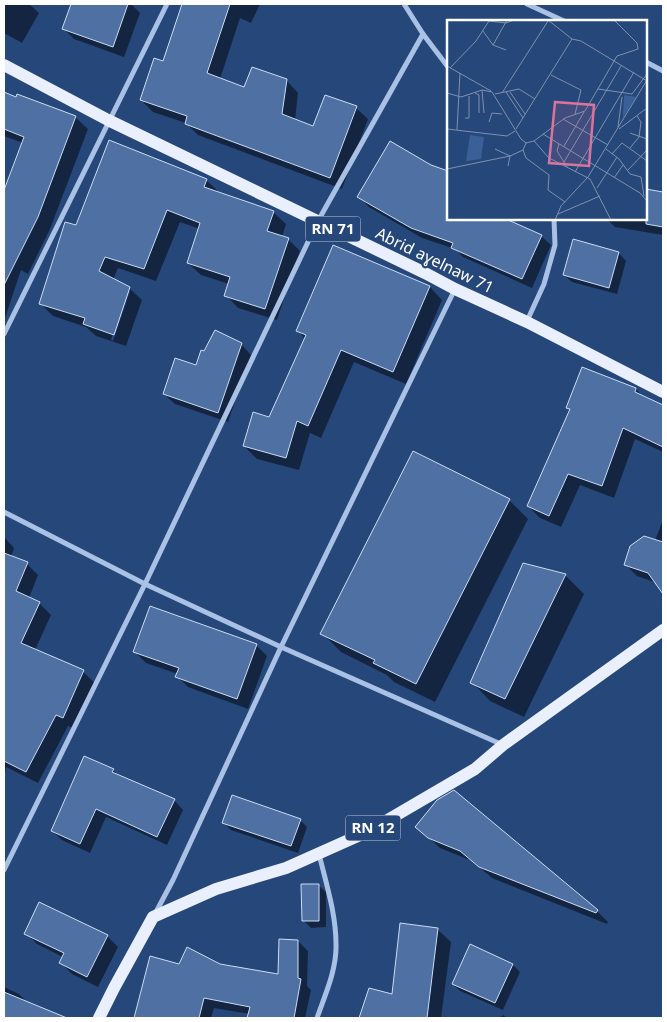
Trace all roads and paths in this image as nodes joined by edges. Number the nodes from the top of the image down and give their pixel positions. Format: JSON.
{"nodes":[{"id":1,"x":167,"y":4,"type":"edge"},
{"id":2,"x":404,"y":4,"type":"edge"},
{"id":3,"x":527,"y":4,"type":"edge"},
{"id":4,"x":562,"y":20,"type":"edge"},
{"id":5,"x":423,"y":34,"type":"junction"},
{"id":6,"x":647,"y":63,"type":"edge"},
{"id":7,"x":4,"y":65,"type":"edge"},
{"id":8,"x":447,"y":66,"type":"edge"},
{"id":9,"x":663,"y":71,"type":"edge"},
{"id":10,"x":108,"y":120,"type":"junction"},
{"id":11,"x":554,"y":220,"type":"edge"},
{"id":12,"x":318,"y":221,"type":"junction"},
{"id":13,"x":455,"y":289,"type":"junction"},
{"id":14,"x":527,"y":322,"type":"junction"},
{"id":15,"x":4,"y":334,"type":"edge"},
{"id":16,"x":663,"y":392,"type":"edge"},
{"id":17,"x":4,"y":512,"type":"edge"},
{"id":18,"x":146,"y":584,"type":"junction"},
{"id":19,"x":663,"y":630,"type":"edge"},
{"id":20,"x":281,"y":647,"type":"junction"},
{"id":21,"x":504,"y":745,"type":"junction"},
{"id":22,"x":319,"y":853,"type":"junction"},
{"id":23,"x":4,"y":870,"type":"edge"},
{"id":24,"x":153,"y":917,"type":"junction"},
{"id":25,"x":100,"y":1018,"type":"edge"},
{"id":26,"x":317,"y":1018,"type":"edge"}],
"edges":[{"from":1,"to":10,"type":"street"},
{"from":2,"to":5,"type":"street"},
{"from":3,"to":4,"type":"street"},
{"from":5,"to":8,"type":"street"},
{"from":5,"to":12,"type":"street"},
{"from":6,"to":9,"type":"street"},
{"from":7,"to":10,"type":"main road","name":"Abrid aɣelnaw 71","number":"RN 71"},
{"from":10,"to":12,"type":"main road","name":"Abrid aɣelnaw 71","number":"RN 71"},
{"from":10,"to":15,"type":"street"},
{"from":11,"to":14,"type":"street"},
{"from":12,"to":13,"type":"main road","name":"Abrid aɣelnaw 71","number":"RN 71"},
{"from":12,"to":18,"type":"street"},
{"from":13,"to":14,"type":"main road","name":"Abrid aɣelnaw 71","number":"RN 71"},
{"from":13,"to":20,"type":"street"},
{"from":14,"to":16,"type":"main road","name":"Abrid aɣelnaw 71","number":"RN 71"},
{"from":17,"to":18,"type":"street"},
{"from":18,"to":20,"type":"street"},
{"from":18,"to":23,"type":"street"},
{"from":19,"to":21,"type":"main road","number":"RN 12"},
{"from":20,"to":21,"type":"street"},
{"from":20,"to":24,"type":"street"},
{"from":21,"to":22,"type":"main road","number":"RN 12"},
{"from":22,"to":24,"type":"main road","number":"RN 12"},
{"from":22,"to":26,"type":"street"},
{"from":24,"to":25,"type":"main road"}]}
